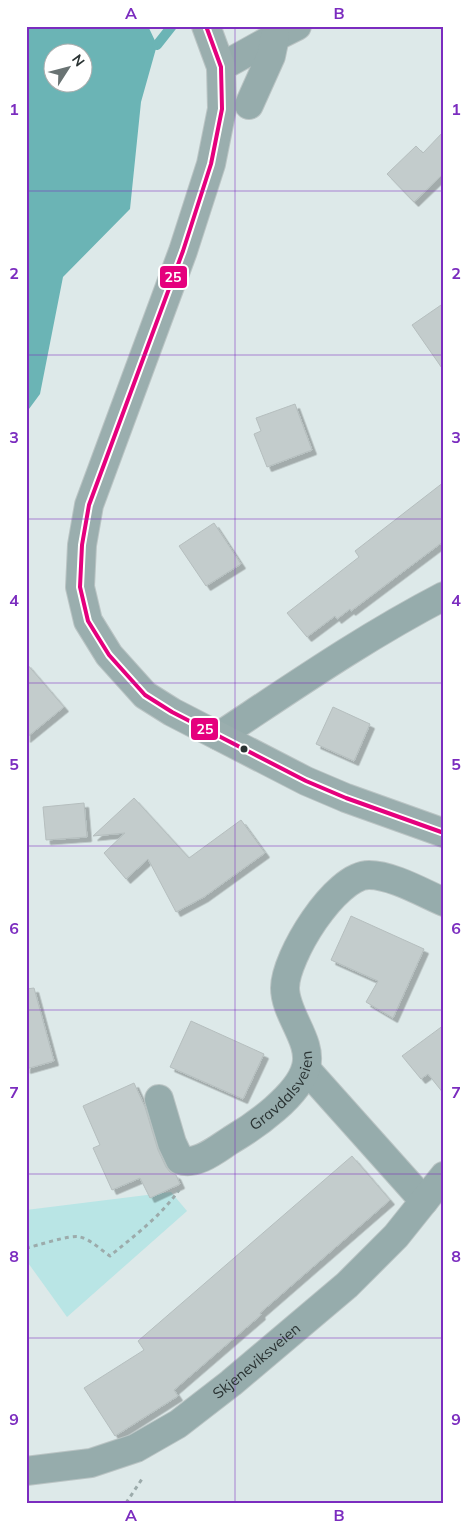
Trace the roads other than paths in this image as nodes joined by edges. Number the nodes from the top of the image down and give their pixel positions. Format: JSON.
{"nodes":[{"id":1,"x":206,"y":26,"type":"edge"},
{"id":2,"x":286,"y":32,"type":"edge"},
{"id":3,"x":221,"y":67,"type":"junction"},
{"id":4,"x":249,"y":105,"type":"dead end"},
{"id":5,"x":444,"y":596,"type":"edge"},
{"id":6,"x":219,"y":736,"type":"junction"},
{"id":7,"x":444,"y":833,"type":"edge"},
{"id":8,"x":444,"y":902,"type":"edge"},
{"id":9,"x":306,"y":1069,"type":"junction"},
{"id":10,"x":159,"y":1099,"type":"dead end"},
{"id":11,"x":444,"y":1176,"type":"edge"},
{"id":12,"x":424,"y":1201,"type":"junction"},
{"id":13,"x":58,"y":1468,"type":"junction"},
{"id":14,"x":26,"y":1471,"type":"edge"},
{"id":15,"x":26,"y":1488,"type":"edge"}],
"edges":[{"from":1,"to":3,"type":"main road"},
{"from":2,"to":3,"type":"street"},
{"from":2,"to":4,"type":"street"},
{"from":3,"to":6,"type":"main road"},
{"from":5,"to":6,"type":"street"},
{"from":6,"to":7,"type":"main road"},
{"from":8,"to":9,"type":"street","name":"Gravdalsveien"},
{"from":9,"to":10,"type":"street","name":"Gravdalsveien"},
{"from":9,"to":12,"type":"street"},
{"from":11,"to":12,"type":"street","name":"Skjeneviksveien"},
{"from":12,"to":13,"type":"street","name":"Skjeneviksveien"},
{"from":13,"to":14,"type":"street","name":"Skjeneviksveien"},
{"from":13,"to":15,"type":"street"}]}
